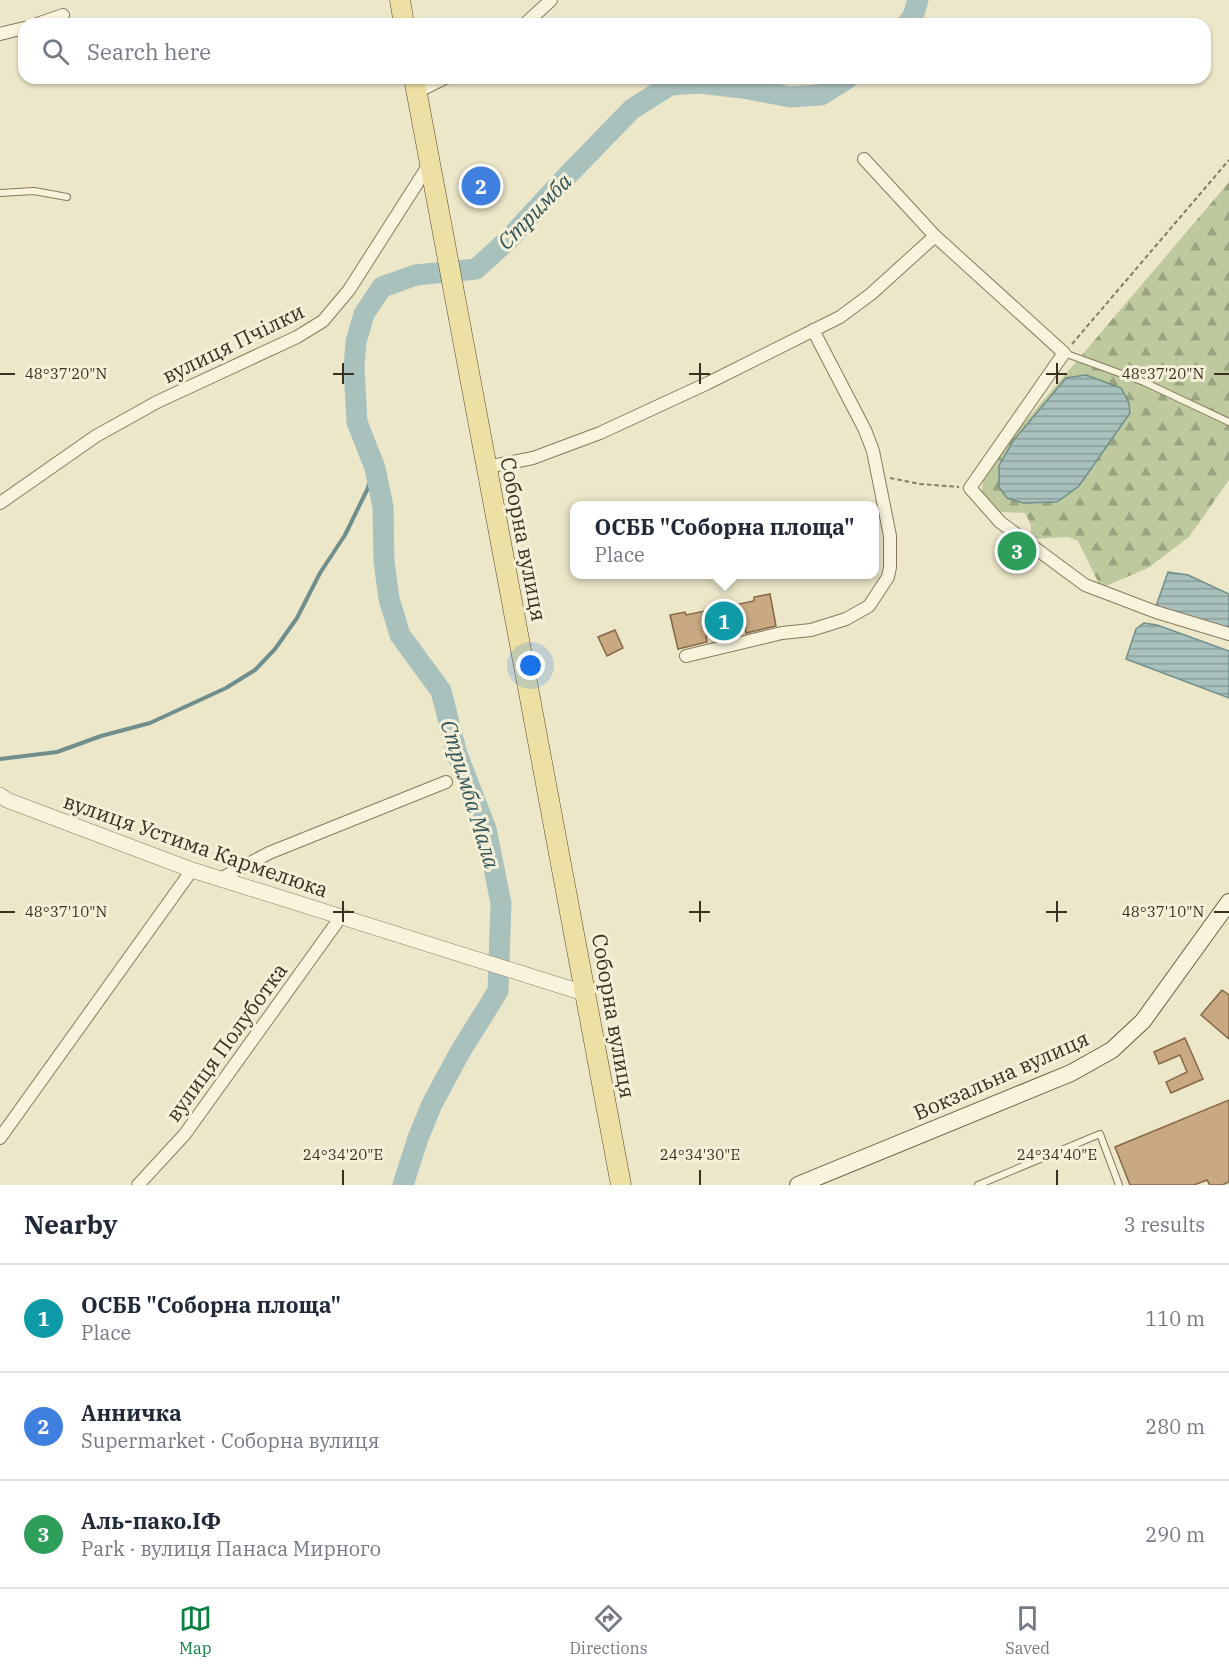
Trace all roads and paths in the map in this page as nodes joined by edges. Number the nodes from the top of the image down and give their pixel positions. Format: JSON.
{"nodes":[{"id":1,"x":400,"y":0,"type":"edge"},
{"id":2,"x":551,"y":0,"type":"edge"},
{"id":3,"x":63,"y":15,"type":"dead end"},
{"id":4,"x":54,"y":18,"type":"edge"},
{"id":5,"x":403,"y":18,"type":"edge"},
{"id":6,"x":532,"y":18,"type":"edge"},
{"id":7,"x":18,"y":30,"type":"edge"},
{"id":8,"x":0,"y":34,"type":"edge"},
{"id":9,"x":416,"y":85,"type":"edge"},
{"id":10,"x":864,"y":159,"type":"dead end"},
{"id":11,"x":1229,"y":160,"type":"edge"},
{"id":12,"x":430,"y":162,"type":"junction"},
{"id":13,"x":0,"y":193,"type":"edge"},
{"id":14,"x":67,"y":197,"type":"dead end"},
{"id":15,"x":935,"y":236,"type":"junction"},
{"id":16,"x":813,"y":330,"type":"junction"},
{"id":17,"x":1064,"y":353,"type":"junction"},
{"id":18,"x":1229,"y":422,"type":"edge"},
{"id":19,"x":486,"y":467,"type":"junction"},
{"id":20,"x":878,"y":476,"type":"junction"},
{"id":21,"x":969,"y":488,"type":"junction"},
{"id":22,"x":0,"y":504,"type":"edge"},
{"id":23,"x":1229,"y":634,"type":"edge"},
{"id":24,"x":686,"y":656,"type":"dead end"},
{"id":25,"x":446,"y":782,"type":"dead end"},
{"id":26,"x":0,"y":795,"type":"edge"},
{"id":27,"x":192,"y":870,"type":"junction"},
{"id":28,"x":222,"y":878,"type":"junction"},
{"id":29,"x":1229,"y":902,"type":"edge"},
{"id":30,"x":340,"y":918,"type":"junction"},
{"id":31,"x":586,"y":994,"type":"junction"},
{"id":32,"x":0,"y":1138,"type":"edge"},
{"id":33,"x":138,"y":1185,"type":"edge"},
{"id":34,"x":621,"y":1185,"type":"edge"},
{"id":35,"x":798,"y":1185,"type":"edge"},
{"id":36,"x":978,"y":1185,"type":"edge"},
{"id":37,"x":1119,"y":1185,"type":"edge"}],
"edges":[{"from":1,"to":5,"type":"main road"},
{"from":2,"to":6,"type":"street"},
{"from":3,"to":4,"type":"street"},
{"from":7,"to":8,"type":"street"},
{"from":9,"to":12,"type":"main road","name":"Соборна вулиця"},
{"from":10,"to":15,"type":"street"},
{"from":11,"to":17,"type":"path"},
{"from":12,"to":19,"type":"main road","name":"Соборна вулиця"},
{"from":12,"to":22,"type":"street","name":"вулиця Пчілки"},
{"from":13,"to":14,"type":"lane"},
{"from":15,"to":16,"type":"street"},
{"from":15,"to":17,"type":"street"},
{"from":16,"to":19,"type":"street"},
{"from":16,"to":20,"type":"street"},
{"from":17,"to":18,"type":"lane"},
{"from":17,"to":21,"type":"street"},
{"from":19,"to":31,"type":"main road","name":"Соборна вулиця"},
{"from":20,"to":21,"type":"path"},
{"from":20,"to":24,"type":"street"},
{"from":21,"to":23,"type":"street"},
{"from":25,"to":28,"type":"street"},
{"from":26,"to":27,"type":"street","name":"вулиця Устима Кармелюка"},
{"from":27,"to":28,"type":"street","name":"вулиця Устима Кармелюка"},
{"from":27,"to":32,"type":"street"},
{"from":28,"to":30,"type":"street","name":"вулиця Устима Кармелюка"},
{"from":29,"to":35,"type":"main road","name":"Вокзальна вулиця"},
{"from":30,"to":31,"type":"street","name":"вулиця Устима Кармелюка"},
{"from":30,"to":33,"type":"street","name":"вулиця Полуботка"},
{"from":31,"to":34,"type":"main road","name":"Соборна вулиця"},
{"from":36,"to":37,"type":"lane"}]}
